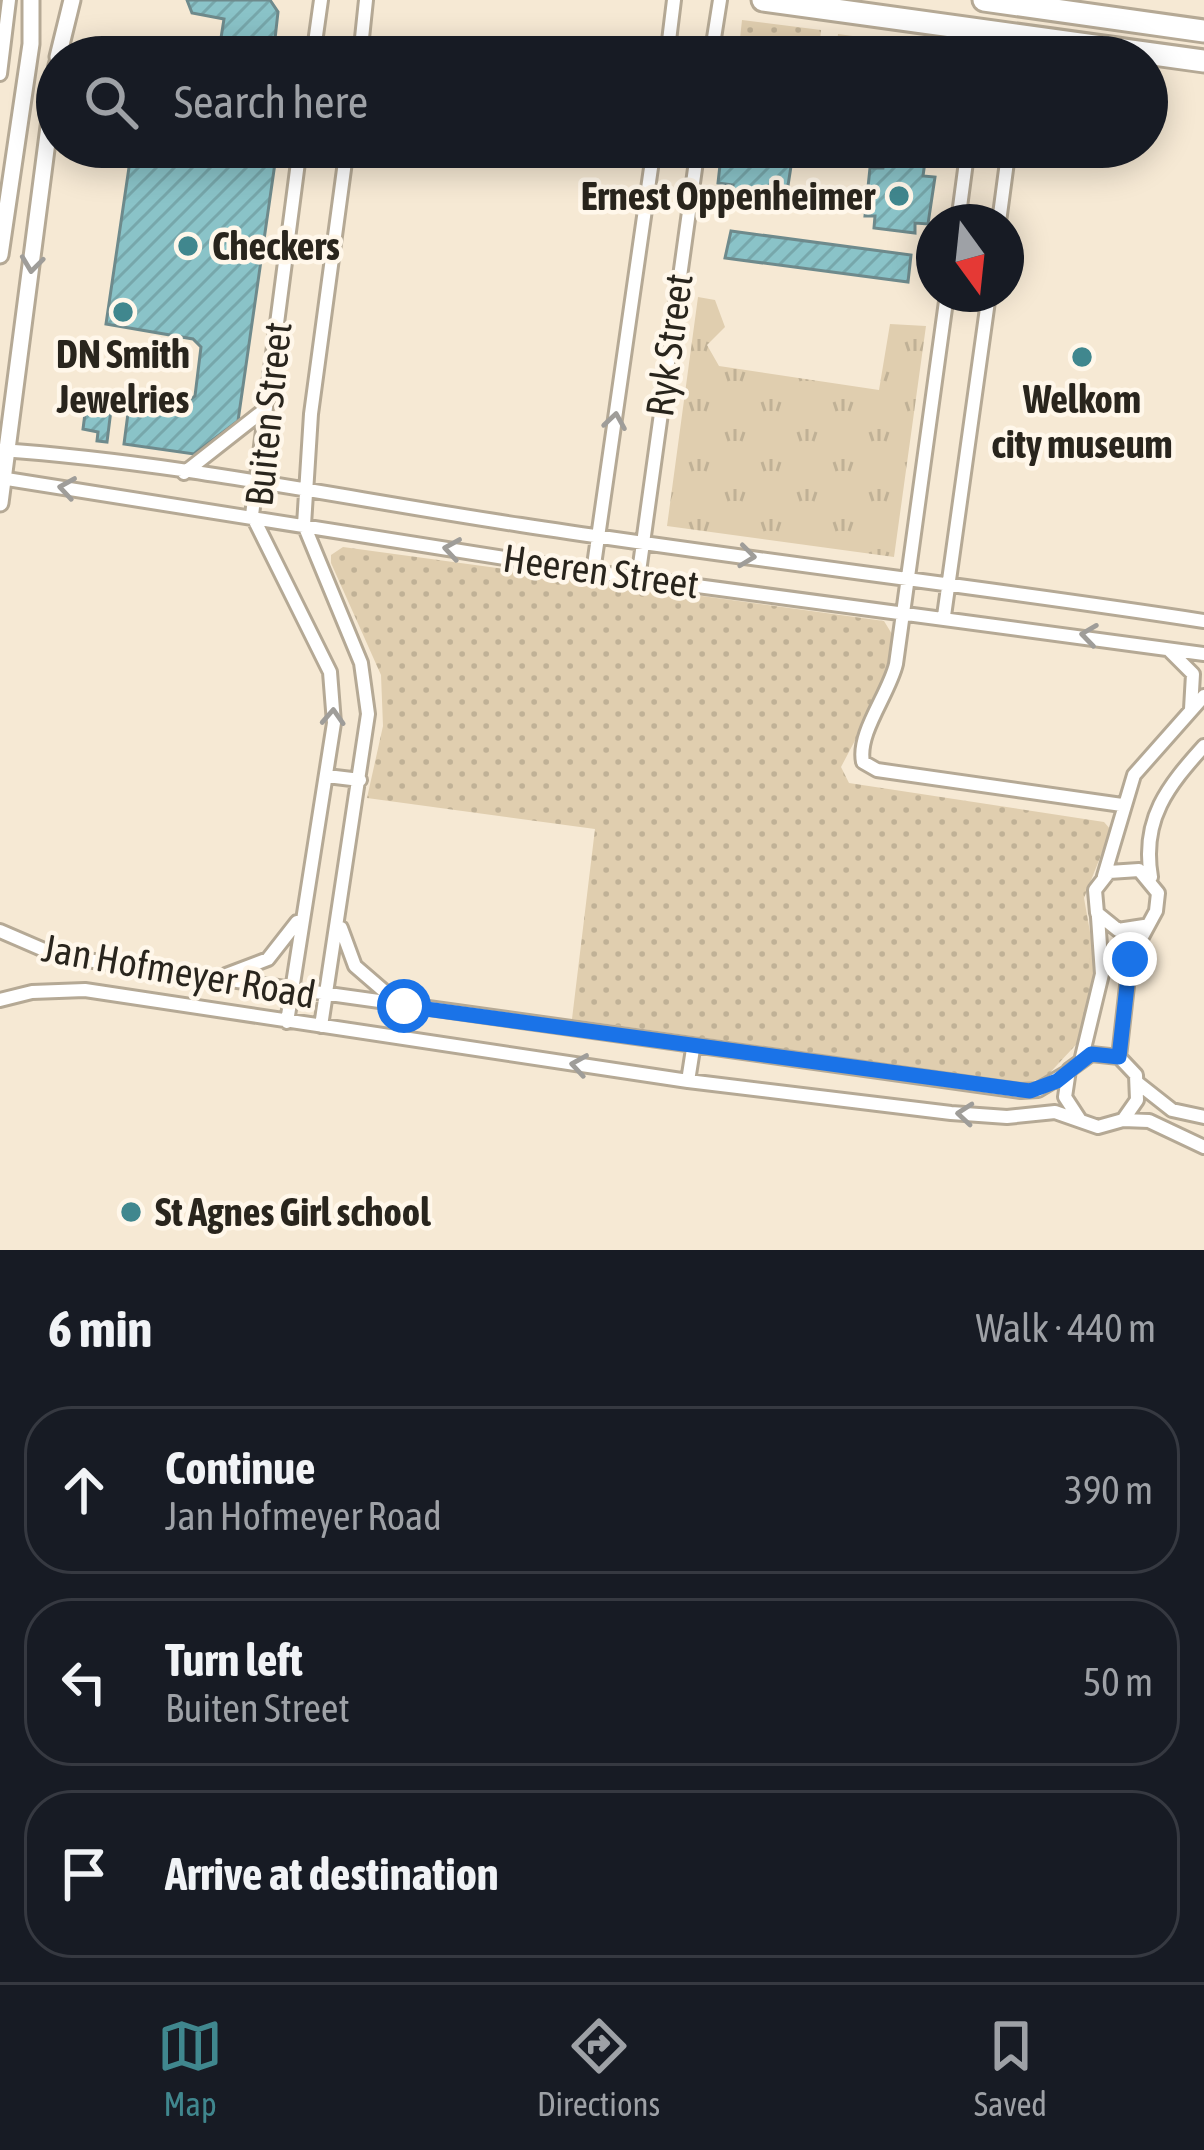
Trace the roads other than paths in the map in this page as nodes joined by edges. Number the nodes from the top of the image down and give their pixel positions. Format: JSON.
{"nodes":[{"id":1,"x":9,"y":0,"type":"edge"},
{"id":2,"x":31,"y":0,"type":"edge"},
{"id":3,"x":72,"y":0,"type":"edge"},
{"id":4,"x":321,"y":0,"type":"edge"},
{"id":5,"x":366,"y":0,"type":"edge"},
{"id":6,"x":674,"y":0,"type":"edge"},
{"id":7,"x":720,"y":0,"type":"edge"},
{"id":8,"x":764,"y":0,"type":"edge"},
{"id":9,"x":984,"y":0,"type":"edge"},
{"id":10,"x":1031,"y":3,"type":"edge"},
{"id":11,"x":809,"y":4,"type":"edge"},
{"id":12,"x":894,"y":8,"type":"edge"},
{"id":13,"x":1108,"y":10,"type":"edge"},
{"id":14,"x":986,"y":27,"type":"junction"},
{"id":15,"x":1193,"y":30,"type":"edge"},
{"id":16,"x":1025,"y":33,"type":"junction"},
{"id":17,"x":64,"y":36,"type":"edge"},
{"id":18,"x":316,"y":36,"type":"edge"},
{"id":19,"x":362,"y":36,"type":"edge"},
{"id":20,"x":669,"y":36,"type":"edge"},
{"id":21,"x":714,"y":36,"type":"edge"},
{"id":22,"x":985,"y":36,"type":"edge"},
{"id":23,"x":1025,"y":36,"type":"edge"},
{"id":24,"x":1044,"y":36,"type":"edge"},
{"id":25,"x":1168,"y":55,"type":"edge"},
{"id":26,"x":1179,"y":57,"type":"junction"},
{"id":27,"x":1204,"y":61,"type":"edge"},
{"id":28,"x":0,"y":74,"type":"edge"},
{"id":29,"x":44,"y":168,"type":"edge"},
{"id":30,"x":297,"y":168,"type":"edge"},
{"id":31,"x":343,"y":168,"type":"edge"},
{"id":32,"x":651,"y":168,"type":"edge"},
{"id":33,"x":695,"y":168,"type":"edge"},
{"id":34,"x":965,"y":168,"type":"edge"},
{"id":35,"x":1007,"y":168,"type":"edge"},
{"id":36,"x":960,"y":204,"type":"edge"},
{"id":37,"x":1002,"y":204,"type":"edge"},
{"id":38,"x":5,"y":207,"type":"edge"},
{"id":39,"x":39,"y":211,"type":"junction"},
{"id":40,"x":0,"y":255,"type":"edge"},
{"id":41,"x":944,"y":312,"type":"edge"},
{"id":42,"x":986,"y":312,"type":"edge"},
{"id":43,"x":263,"y":411,"type":"junction"},
{"id":44,"x":4,"y":450,"type":"edge"},
{"id":45,"x":183,"y":473,"type":"junction"},
{"id":46,"x":2,"y":478,"type":"edge"},
{"id":47,"x":254,"y":481,"type":"junction"},
{"id":48,"x":304,"y":488,"type":"junction"},
{"id":49,"x":0,"y":503,"type":"edge"},
{"id":50,"x":253,"y":515,"type":"junction"},
{"id":51,"x":304,"y":524,"type":"junction"},
{"id":52,"x":598,"y":537,"type":"junction"},
{"id":53,"x":642,"y":542,"type":"junction"},
{"id":54,"x":593,"y":572,"type":"junction"},
{"id":55,"x":907,"y":576,"type":"junction"},
{"id":56,"x":638,"y":579,"type":"junction"},
{"id":57,"x":948,"y":582,"type":"junction"},
{"id":58,"x":902,"y":610,"type":"junction"},
{"id":59,"x":944,"y":616,"type":"junction"},
{"id":60,"x":1204,"y":622,"type":"edge"},
{"id":61,"x":1162,"y":645,"type":"junction"},
{"id":62,"x":1204,"y":654,"type":"edge"},
{"id":63,"x":1204,"y":696,"type":"edge"},
{"id":64,"x":1191,"y":710,"type":"junction"},
{"id":65,"x":1204,"y":746,"type":"edge"},
{"id":66,"x":327,"y":776,"type":"junction"},
{"id":67,"x":360,"y":780,"type":"junction"},
{"id":68,"x":1122,"y":805,"type":"junction"},
{"id":69,"x":1103,"y":877,"type":"junction"},
{"id":70,"x":1151,"y":879,"type":"junction"},
{"id":71,"x":1097,"y":913,"type":"junction"},
{"id":72,"x":301,"y":916,"type":"junction"},
{"id":73,"x":340,"y":920,"type":"junction"},
{"id":74,"x":1144,"y":926,"type":"junction"},
{"id":75,"x":0,"y":931,"type":"edge"},
{"id":76,"x":90,"y":962,"type":"junction"},
{"id":77,"x":207,"y":977,"type":"junction"},
{"id":78,"x":85,"y":989,"type":"junction"},
{"id":79,"x":292,"y":991,"type":"junction"},
{"id":80,"x":325,"y":995,"type":"junction"},
{"id":81,"x":0,"y":1000,"type":"edge"},
{"id":82,"x":404,"y":1006,"type":"junction"},
{"id":83,"x":287,"y":1022,"type":"junction"},
{"id":84,"x":321,"y":1026,"type":"junction"},
{"id":85,"x":693,"y":1049,"type":"junction"},
{"id":86,"x":1082,"y":1057,"type":"junction"},
{"id":87,"x":1119,"y":1057,"type":"junction"},
{"id":88,"x":1069,"y":1070,"type":"junction"},
{"id":89,"x":688,"y":1082,"type":"junction"},
{"id":90,"x":1138,"y":1083,"type":"junction"},
{"id":91,"x":1204,"y":1117,"type":"edge"},
{"id":92,"x":1080,"y":1120,"type":"junction"},
{"id":93,"x":1123,"y":1120,"type":"junction"},
{"id":94,"x":1204,"y":1147,"type":"edge"}],
"edges":[{"from":1,"to":28,"type":"street"},
{"from":2,"to":38,"type":"street"},
{"from":3,"to":17,"type":"street"},
{"from":4,"to":18,"type":"street"},
{"from":5,"to":19,"type":"street"},
{"from":6,"to":20,"type":"street"},
{"from":7,"to":21,"type":"street"},
{"from":8,"to":11,"type":"main road"},
{"from":9,"to":10,"type":"main road"},
{"from":10,"to":13,"type":"main road"},
{"from":11,"to":12,"type":"main road"},
{"from":12,"to":14,"type":"main road"},
{"from":13,"to":15,"type":"main road"},
{"from":14,"to":16,"type":"main road"},
{"from":14,"to":22,"type":"street"},
{"from":15,"to":26,"type":"main road"},
{"from":16,"to":23,"type":"street"},
{"from":16,"to":24,"type":"main road"},
{"from":25,"to":26,"type":"main road"},
{"from":26,"to":27,"type":"main road"},
{"from":29,"to":39,"type":"street"},
{"from":30,"to":43,"type":"street","name":"Buiten Street"},
{"from":31,"to":48,"type":"street","name":"Buiten Street"},
{"from":52,"to":32,"type":"street","name":"Ryk Street","one_way":true},
{"from":33,"to":53,"type":"street","name":"Ryk Street"},
{"from":34,"to":36,"type":"street"},
{"from":35,"to":37,"type":"street"},
{"from":38,"to":39,"type":"street"},
{"from":38,"to":40,"type":"street"},
{"from":39,"to":44,"type":"street","one_way":true},
{"from":41,"to":55,"type":"street"},
{"from":42,"to":57,"type":"street"},
{"from":43,"to":45,"type":"street"},
{"from":43,"to":47,"type":"street","name":"Buiten Street"},
{"from":44,"to":45,"type":"street","name":"Heeren Street"},
{"from":44,"to":46,"type":"street"},
{"from":45,"to":47,"type":"street","name":"Heeren Street"},
{"from":46,"to":49,"type":"street"},
{"from":50,"to":46,"type":"street","name":"Heeren Street","one_way":true},
{"from":47,"to":48,"type":"street","name":"Heeren Street"},
{"from":47,"to":50,"type":"street","name":"Buiten Street"},
{"from":48,"to":51,"type":"street","name":"Buiten Street"},
{"from":48,"to":52,"type":"street","name":"Heeren Street"},
{"from":50,"to":51,"type":"street","name":"Heeren Street"},
{"from":66,"to":50,"type":"street","name":"Buiten Street","one_way":true},
{"from":54,"to":51,"type":"street","name":"Heeren Street","one_way":true},
{"from":51,"to":67,"type":"street","name":"Buiten Street"},
{"from":52,"to":53,"type":"street","name":"Heeren Street"},
{"from":52,"to":54,"type":"street","name":"Ryk Street"},
{"from":53,"to":55,"type":"street","name":"Heeren Street","one_way":true},
{"from":53,"to":56,"type":"street","name":"Ryk Street"},
{"from":54,"to":56,"type":"street","name":"Heeren Street"},
{"from":55,"to":57,"type":"street","name":"Heeren Street"},
{"from":55,"to":58,"type":"street"},
{"from":56,"to":58,"type":"street","name":"Heeren Street"},
{"from":57,"to":59,"type":"street"},
{"from":57,"to":60,"type":"street","name":"Heeren Street"},
{"from":58,"to":59,"type":"street","name":"Heeren Street"},
{"from":58,"to":68,"type":"street"},
{"from":61,"to":59,"type":"street","name":"Heeren Street","one_way":true},
{"from":61,"to":62,"type":"street","name":"Heeren Street"},
{"from":61,"to":64,"type":"street"},
{"from":63,"to":64,"type":"street"},
{"from":64,"to":68,"type":"street"},
{"from":65,"to":70,"type":"street"},
{"from":66,"to":67,"type":"street"},
{"from":66,"to":72,"type":"street","name":"Buiten Street"},
{"from":67,"to":73,"type":"street","name":"Buiten Street"},
{"from":68,"to":69,"type":"street"},
{"from":69,"to":70,"type":"street"},
{"from":69,"to":71,"type":"street"},
{"from":70,"to":74,"type":"street"},
{"from":71,"to":74,"type":"street"},
{"from":71,"to":86,"type":"street"},
{"from":72,"to":77,"type":"street"},
{"from":72,"to":79,"type":"street","name":"Buiten Street"},
{"from":73,"to":80,"type":"street","name":"Buiten Street"},
{"from":73,"to":82,"type":"street"},
{"from":74,"to":87,"type":"street"},
{"from":75,"to":76,"type":"street","name":"Jan Hofmeyer Road"},
{"from":76,"to":77,"type":"street","name":"Jan Hofmeyer Road"},
{"from":76,"to":78,"type":"street"},
{"from":77,"to":79,"type":"street","name":"Jan Hofmeyer Road"},
{"from":78,"to":81,"type":"street","name":"Jan Hofmeyer Road"},
{"from":78,"to":83,"type":"street","name":"Jan Hofmeyer Road"},
{"from":79,"to":80,"type":"street","name":"Jan Hofmeyer Road"},
{"from":79,"to":83,"type":"street","name":"Buiten Street"},
{"from":80,"to":82,"type":"street","name":"Jan Hofmeyer Road"},
{"from":80,"to":84,"type":"street","name":"Buiten Street"},
{"from":82,"to":85,"type":"street","name":"Jan Hofmeyer Road"},
{"from":83,"to":84,"type":"street","name":"Jan Hofmeyer Road"},
{"from":89,"to":84,"type":"street","name":"Jan Hofmeyer Road","one_way":true},
{"from":85,"to":88,"type":"street","name":"Jan Hofmeyer Road"},
{"from":85,"to":89,"type":"street"},
{"from":86,"to":87,"type":"street"},
{"from":86,"to":88,"type":"street"},
{"from":87,"to":90,"type":"street"},
{"from":88,"to":92,"type":"street"},
{"from":92,"to":89,"type":"street","name":"Jan Hofmeyer Road","one_way":true},
{"from":90,"to":91,"type":"street"},
{"from":90,"to":93,"type":"street"},
{"from":92,"to":93,"type":"street"},
{"from":93,"to":94,"type":"street"}]}
